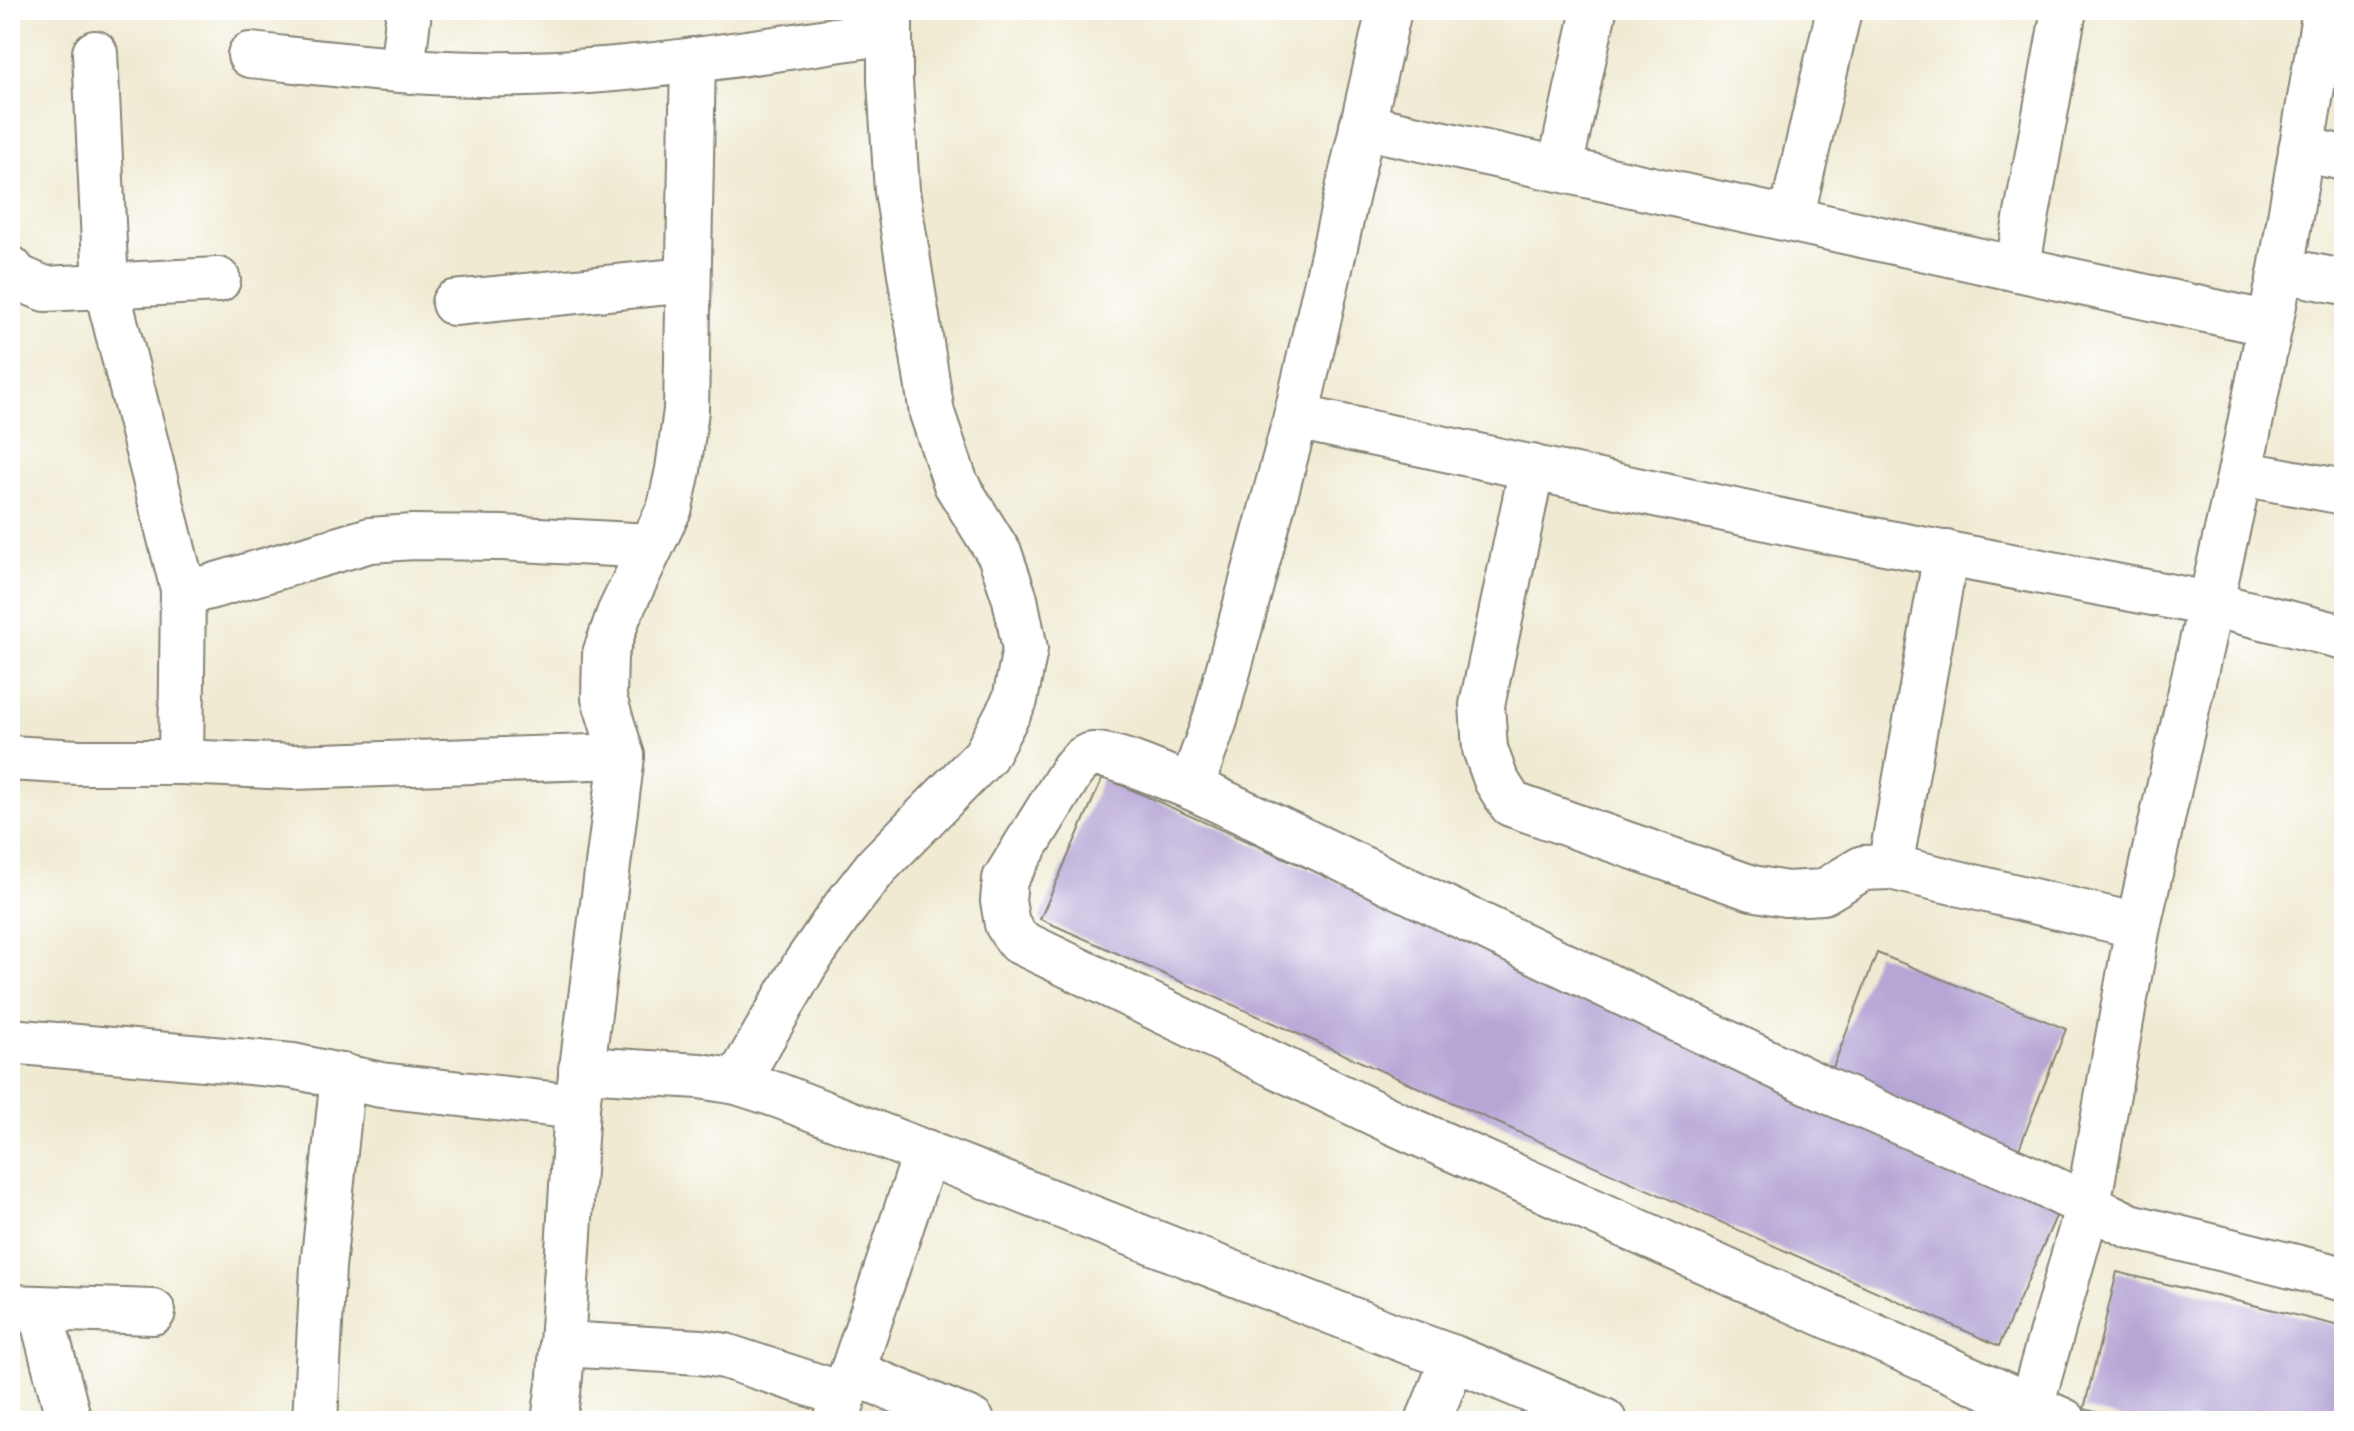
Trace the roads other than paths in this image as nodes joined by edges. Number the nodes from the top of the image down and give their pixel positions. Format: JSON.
{"nodes":[{"id":1,"x":409,"y":10,"type":"edge"},
{"id":2,"x":1389,"y":10,"type":"edge"},
{"id":3,"x":1594,"y":10,"type":"edge"},
{"id":4,"x":1839,"y":10,"type":"edge"},
{"id":5,"x":2064,"y":10,"type":"edge"},
{"id":6,"x":2325,"y":10,"type":"edge"},
{"id":7,"x":890,"y":21,"type":"edge"},
{"id":8,"x":95,"y":53,"type":"dead end"},
{"id":9,"x":250,"y":55,"type":"dead end"},
{"id":10,"x":693,"y":60,"type":"junction"},
{"id":11,"x":402,"y":70,"type":"junction"},
{"id":12,"x":1362,"y":126,"type":"junction"},
{"id":13,"x":2301,"y":149,"type":"junction"},
{"id":14,"x":2344,"y":158,"type":"edge"},
{"id":15,"x":1560,"y":168,"type":"junction"},
{"id":16,"x":1791,"y":219,"type":"junction"},
{"id":17,"x":10,"y":268,"type":"edge"},
{"id":18,"x":2017,"y":269,"type":"junction"},
{"id":19,"x":2281,"y":270,"type":"junction"},
{"id":20,"x":218,"y":280,"type":"dead end"},
{"id":21,"x":688,"y":280,"type":"junction"},
{"id":22,"x":2344,"y":282,"type":"edge"},
{"id":23,"x":106,"y":286,"type":"junction"},
{"id":24,"x":454,"y":303,"type":"dead end"},
{"id":25,"x":2270,"y":324,"type":"junction"},
{"id":26,"x":1296,"y":417,"type":"junction"},
{"id":27,"x":1532,"y":467,"type":"junction"},
{"id":28,"x":2240,"y":473,"type":"junction"},
{"id":29,"x":2344,"y":492,"type":"edge"},
{"id":30,"x":651,"y":546,"type":"junction"},
{"id":31,"x":1946,"y":553,"type":"junction"},
{"id":32,"x":183,"y":589,"type":"junction"},
{"id":33,"x":2210,"y":604,"type":"junction"},
{"id":34,"x":2344,"y":637,"type":"edge"},
{"id":35,"x":622,"y":756,"type":"junction"},
{"id":36,"x":10,"y":758,"type":"edge"},
{"id":37,"x":181,"y":762,"type":"junction"},
{"id":38,"x":1191,"y":787,"type":"junction"},
{"id":39,"x":1890,"y":867,"type":"junction"},
{"id":40,"x":2138,"y":926,"type":"junction"},
{"id":41,"x":10,"y":1041,"type":"edge"},
{"id":42,"x":343,"y":1076,"type":"junction"},
{"id":43,"x":737,"y":1082,"type":"junction"},
{"id":44,"x":579,"y":1088,"type":"junction"},
{"id":45,"x":926,"y":1152,"type":"junction"},
{"id":46,"x":2088,"y":1205,"type":"junction"},
{"id":47,"x":2344,"y":1279,"type":"edge"},
{"id":48,"x":25,"y":1308,"type":"edge"},
{"id":49,"x":153,"y":1312,"type":"dead end"},
{"id":50,"x":562,"y":1344,"type":"junction"},
{"id":51,"x":1454,"y":1358,"type":"junction"},
{"id":52,"x":844,"y":1396,"type":"edge"},
{"id":53,"x":2048,"y":1413,"type":"edge"},
{"id":54,"x":69,"y":1421,"type":"edge"},
{"id":55,"x":315,"y":1421,"type":"edge"},
{"id":56,"x":554,"y":1421,"type":"edge"},
{"id":57,"x":972,"y":1421,"type":"edge"},
{"id":58,"x":1428,"y":1421,"type":"edge"},
{"id":59,"x":1604,"y":1421,"type":"edge"}],
"edges":[{"from":1,"to":11,"type":"street"},
{"from":2,"to":12,"type":"street"},
{"from":3,"to":15,"type":"street"},
{"from":4,"to":16,"type":"street"},
{"from":5,"to":18,"type":"street"},
{"from":6,"to":13,"type":"street"},
{"from":7,"to":10,"type":"street"},
{"from":7,"to":43,"type":"street"},
{"from":8,"to":23,"type":"street"},
{"from":9,"to":11,"type":"street"},
{"from":10,"to":11,"type":"street"},
{"from":10,"to":21,"type":"street"},
{"from":12,"to":15,"type":"street"},
{"from":12,"to":26,"type":"street"},
{"from":13,"to":14,"type":"street"},
{"from":13,"to":19,"type":"street"},
{"from":15,"to":16,"type":"street"},
{"from":16,"to":18,"type":"street"},
{"from":17,"to":23,"type":"street"},
{"from":18,"to":25,"type":"street"},
{"from":19,"to":22,"type":"street"},
{"from":19,"to":25,"type":"street"},
{"from":20,"to":23,"type":"street"},
{"from":21,"to":24,"type":"street"},
{"from":21,"to":30,"type":"street"},
{"from":23,"to":32,"type":"street"},
{"from":25,"to":28,"type":"street"},
{"from":26,"to":27,"type":"street"},
{"from":26,"to":38,"type":"street"},
{"from":27,"to":31,"type":"street"},
{"from":27,"to":39,"type":"street"},
{"from":28,"to":29,"type":"street"},
{"from":28,"to":33,"type":"street"},
{"from":30,"to":32,"type":"street"},
{"from":30,"to":35,"type":"street"},
{"from":31,"to":33,"type":"street"},
{"from":31,"to":39,"type":"street"},
{"from":32,"to":37,"type":"street"},
{"from":33,"to":34,"type":"street"},
{"from":33,"to":40,"type":"street"},
{"from":35,"to":37,"type":"street"},
{"from":35,"to":44,"type":"street"},
{"from":36,"to":37,"type":"street"},
{"from":38,"to":46,"type":"street"},
{"from":38,"to":53,"type":"street"},
{"from":39,"to":40,"type":"street"},
{"from":40,"to":46,"type":"street"},
{"from":41,"to":42,"type":"street"},
{"from":42,"to":44,"type":"street"},
{"from":42,"to":55,"type":"street"},
{"from":43,"to":44,"type":"street"},
{"from":43,"to":45,"type":"street"},
{"from":44,"to":50,"type":"street"},
{"from":45,"to":51,"type":"street"},
{"from":45,"to":52,"type":"street"},
{"from":46,"to":47,"type":"street"},
{"from":46,"to":53,"type":"street"},
{"from":48,"to":49,"type":"street"},
{"from":48,"to":54,"type":"street"},
{"from":50,"to":52,"type":"street"},
{"from":50,"to":56,"type":"street"},
{"from":51,"to":58,"type":"street"},
{"from":51,"to":59,"type":"street"},
{"from":52,"to":57,"type":"street"}]}
